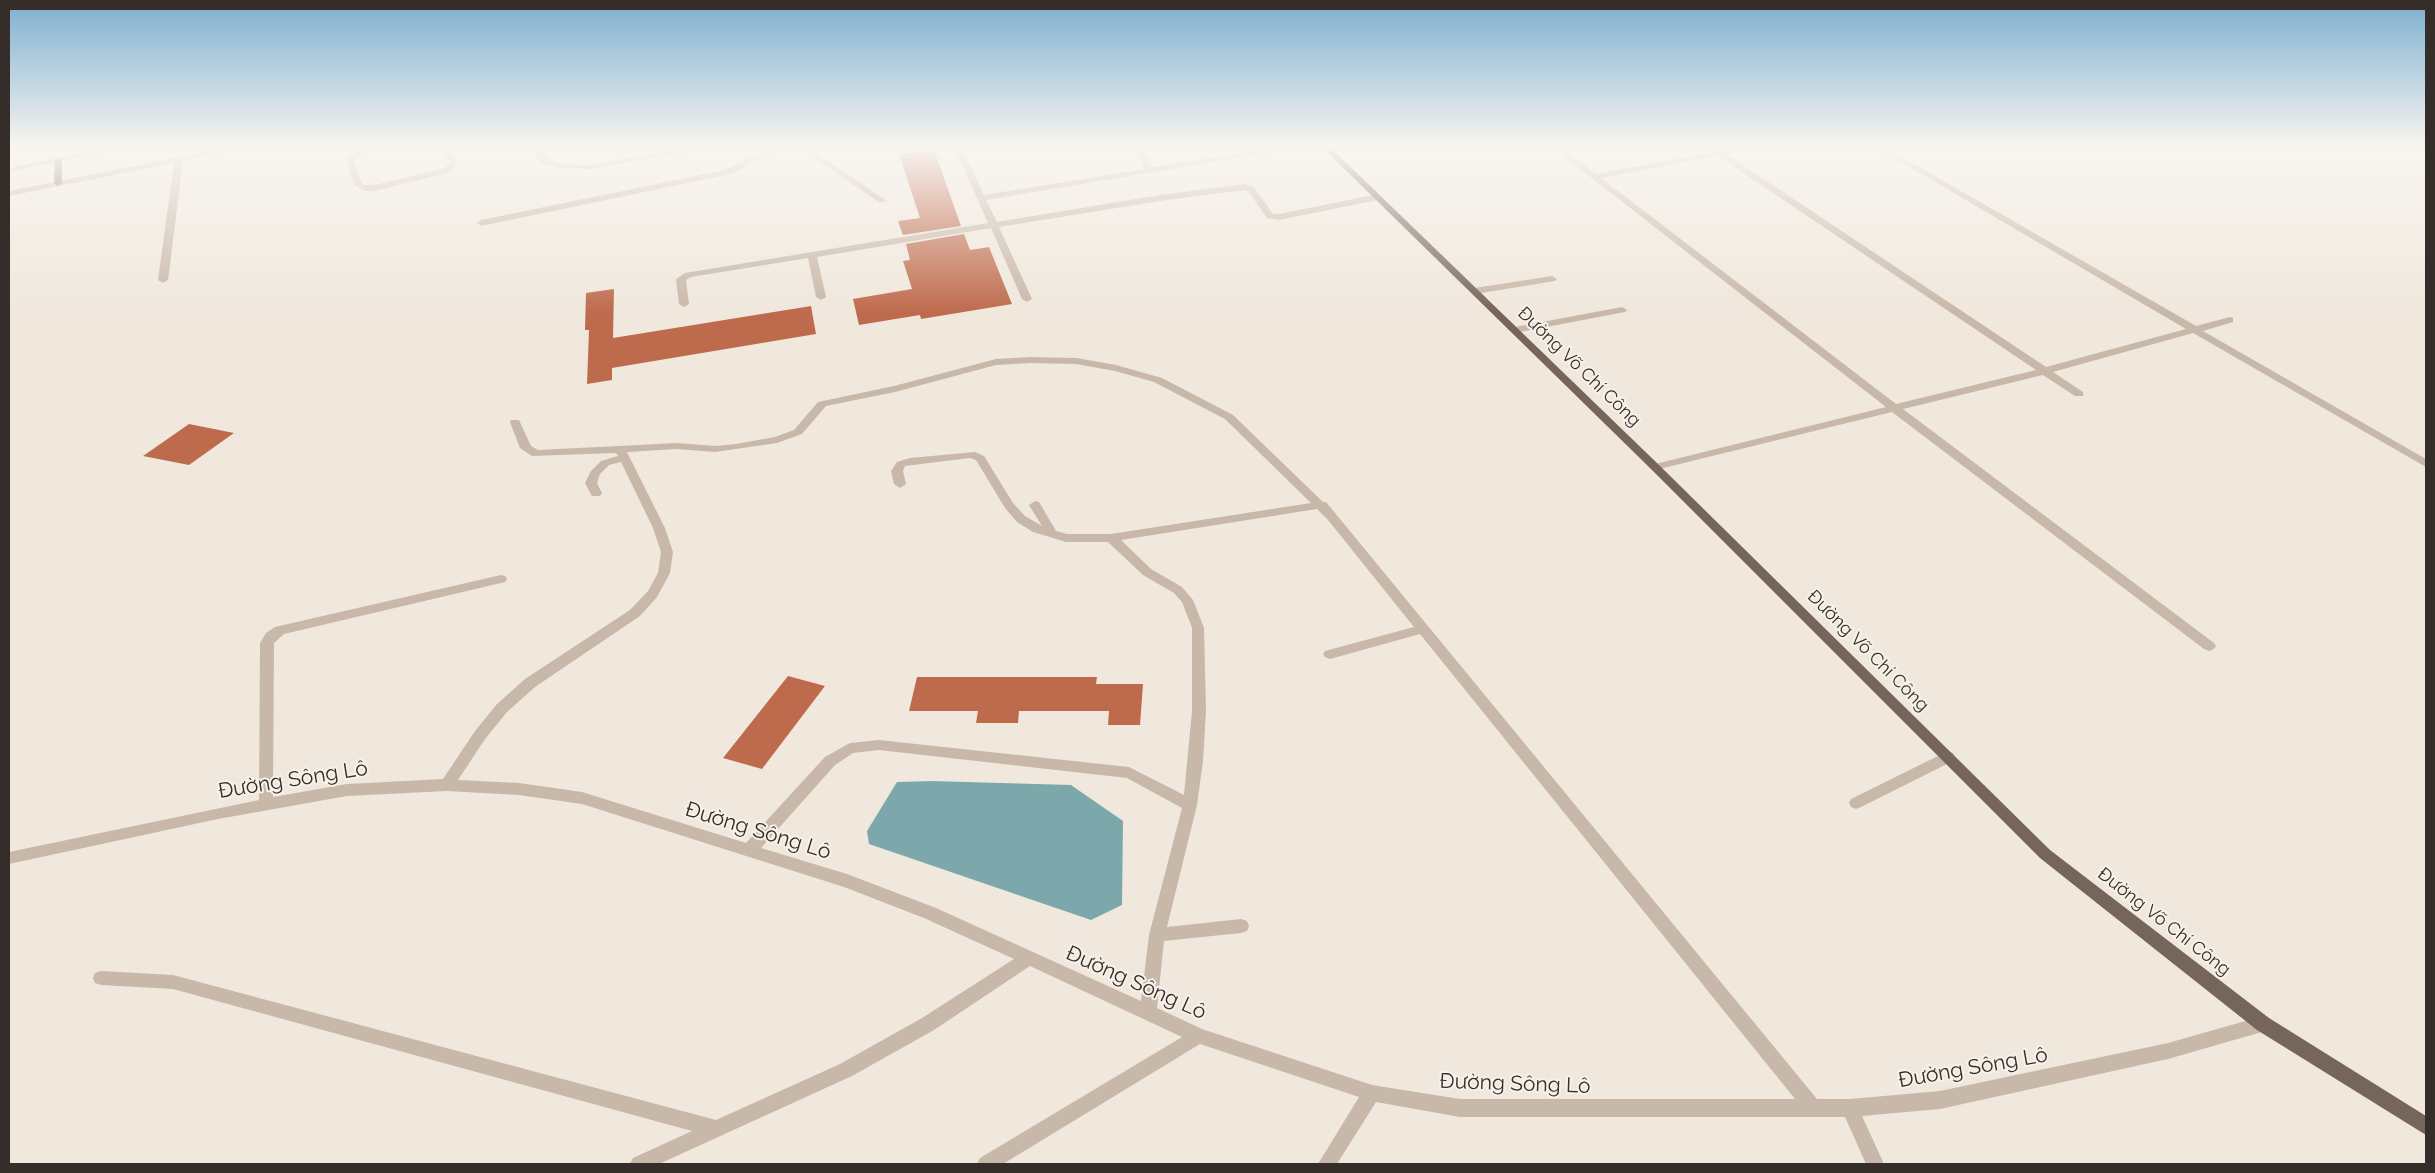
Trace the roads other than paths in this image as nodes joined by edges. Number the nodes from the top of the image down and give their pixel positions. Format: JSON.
{"nodes":[{"id":1,"x":173,"y":203,"type":"edge"},
{"id":2,"x":579,"y":203,"type":"edge"},
{"id":3,"x":983,"y":203,"type":"edge"},
{"id":4,"x":1132,"y":203,"type":"edge"},
{"id":5,"x":1261,"y":203,"type":"edge"},
{"id":6,"x":1352,"y":203,"type":"edge"},
{"id":7,"x":1383,"y":203,"type":"edge"},
{"id":8,"x":1628,"y":203,"type":"edge"},
{"id":9,"x":1794,"y":203,"type":"edge"},
{"id":10,"x":1975,"y":203,"type":"edge"},
{"id":11,"x":481,"y":223,"type":"dead end"},
{"id":12,"x":992,"y":226,"type":"junction"},
{"id":13,"x":812,"y":256,"type":"junction"},
{"id":14,"x":1552,"y":279,"type":"dead end"},
{"id":15,"x":163,"y":280,"type":"dead end"},
{"id":16,"x":1475,"y":291,"type":"junction"},
{"id":17,"x":820,"y":297,"type":"dead end"},
{"id":18,"x":1027,"y":299,"type":"dead end"},
{"id":19,"x":684,"y":304,"type":"dead end"},
{"id":20,"x":1622,"y":310,"type":"dead end"},
{"id":21,"x":2230,"y":320,"type":"dead end"},
{"id":22,"x":1515,"y":330,"type":"junction"},
{"id":23,"x":2195,"y":330,"type":"junction"},
{"id":24,"x":2045,"y":371,"type":"junction"},
{"id":25,"x":2079,"y":394,"type":"dead end"},
{"id":26,"x":1894,"y":408,"type":"junction"},
{"id":27,"x":516,"y":422,"type":"dead end"},
{"id":28,"x":622,"y":454,"type":"junction"},
{"id":29,"x":2426,"y":464,"type":"edge"},
{"id":30,"x":1655,"y":467,"type":"junction"},
{"id":31,"x":900,"y":484,"type":"dead end"},
{"id":32,"x":596,"y":493,"type":"dead end"},
{"id":33,"x":1035,"y":505,"type":"dead end"},
{"id":34,"x":1322,"y":505,"type":"junction"},
{"id":35,"x":1052,"y":534,"type":"junction"},
{"id":36,"x":1112,"y":538,"type":"junction"},
{"id":37,"x":501,"y":579,"type":"dead end"},
{"id":38,"x":1423,"y":629,"type":"junction"},
{"id":39,"x":2209,"y":646,"type":"dead end"},
{"id":40,"x":1330,"y":654,"type":"dead end"},
{"id":41,"x":1948,"y":757,"type":"junction"},
{"id":42,"x":447,"y":785,"type":"junction"},
{"id":43,"x":1856,"y":803,"type":"dead end"},
{"id":44,"x":266,"y":804,"type":"junction"},
{"id":45,"x":1190,"y":804,"type":"junction"},
{"id":46,"x":750,"y":850,"type":"junction"},
{"id":47,"x":9,"y":858,"type":"edge"},
{"id":48,"x":1241,"y":926,"type":"dead end"},
{"id":49,"x":1157,"y":935,"type":"junction"},
{"id":50,"x":1029,"y":958,"type":"junction"},
{"id":51,"x":101,"y":978,"type":"dead end"},
{"id":52,"x":1148,"y":1011,"type":"junction"},
{"id":53,"x":2263,"y":1024,"type":"junction"},
{"id":54,"x":1199,"y":1036,"type":"junction"},
{"id":55,"x":1372,"y":1094,"type":"junction"},
{"id":56,"x":1812,"y":1107,"type":"junction"},
{"id":57,"x":1850,"y":1108,"type":"junction"},
{"id":58,"x":2426,"y":1126,"type":"edge"},
{"id":59,"x":717,"y":1129,"type":"junction"},
{"id":60,"x":639,"y":1164,"type":"edge"},
{"id":61,"x":986,"y":1164,"type":"edge"},
{"id":62,"x":1327,"y":1164,"type":"edge"},
{"id":63,"x":1875,"y":1164,"type":"edge"}],
"edges":[{"from":1,"to":15,"type":"street"},
{"from":2,"to":11,"type":"street"},
{"from":3,"to":12,"type":"street"},
{"from":4,"to":12,"type":"street"},
{"from":5,"to":6,"type":"street"},
{"from":7,"to":16,"type":"main road","name":"Đường Võ Chí Công"},
{"from":8,"to":26,"type":"street"},
{"from":9,"to":24,"type":"street"},
{"from":10,"to":23,"type":"street"},
{"from":12,"to":13,"type":"street"},
{"from":12,"to":18,"type":"street"},
{"from":13,"to":17,"type":"street"},
{"from":13,"to":19,"type":"street"},
{"from":14,"to":16,"type":"street"},
{"from":16,"to":22,"type":"main road","name":"Đường Võ Chí Công"},
{"from":20,"to":22,"type":"street"},
{"from":21,"to":23,"type":"street"},
{"from":22,"to":30,"type":"main road","name":"Đường Võ Chí Công"},
{"from":23,"to":24,"type":"street"},
{"from":23,"to":29,"type":"street"},
{"from":24,"to":25,"type":"street"},
{"from":24,"to":26,"type":"street"},
{"from":26,"to":30,"type":"street"},
{"from":26,"to":39,"type":"street"},
{"from":27,"to":28,"type":"street"},
{"from":28,"to":32,"type":"street"},
{"from":28,"to":34,"type":"street"},
{"from":28,"to":42,"type":"street"},
{"from":30,"to":41,"type":"main road","name":"Đường Võ Chí Công"},
{"from":31,"to":35,"type":"street"},
{"from":33,"to":35,"type":"street"},
{"from":34,"to":36,"type":"street"},
{"from":34,"to":38,"type":"street"},
{"from":35,"to":36,"type":"street"},
{"from":36,"to":45,"type":"street"},
{"from":37,"to":44,"type":"street"},
{"from":38,"to":40,"type":"street"},
{"from":38,"to":56,"type":"street"},
{"from":41,"to":43,"type":"street"},
{"from":41,"to":53,"type":"main road","name":"Đường Võ Chí Công"},
{"from":42,"to":44,"type":"street","name":"Đường Sông Lô"},
{"from":42,"to":46,"type":"street","name":"Đường Sông Lô"},
{"from":44,"to":47,"type":"street","name":"Đường Sông Lô"},
{"from":45,"to":46,"type":"street"},
{"from":45,"to":49,"type":"street"},
{"from":46,"to":50,"type":"street","name":"Đường Sông Lô"},
{"from":48,"to":49,"type":"street"},
{"from":49,"to":52,"type":"street"},
{"from":50,"to":52,"type":"street","name":"Đường Sông Lô"},
{"from":50,"to":59,"type":"street"},
{"from":51,"to":59,"type":"street"},
{"from":52,"to":54,"type":"street","name":"Đường Sông Lô"},
{"from":53,"to":57,"type":"street","name":"Đường Sông Lô"},
{"from":53,"to":58,"type":"main road","name":"Đường Võ Chí Công"},
{"from":54,"to":55,"type":"street","name":"Đường Sông Lô"},
{"from":54,"to":61,"type":"street"},
{"from":55,"to":56,"type":"street","name":"Đường Sông Lô"},
{"from":55,"to":62,"type":"street"},
{"from":56,"to":57,"type":"street","name":"Đường Sông Lô"},
{"from":57,"to":63,"type":"street"},
{"from":59,"to":60,"type":"street"}]}
